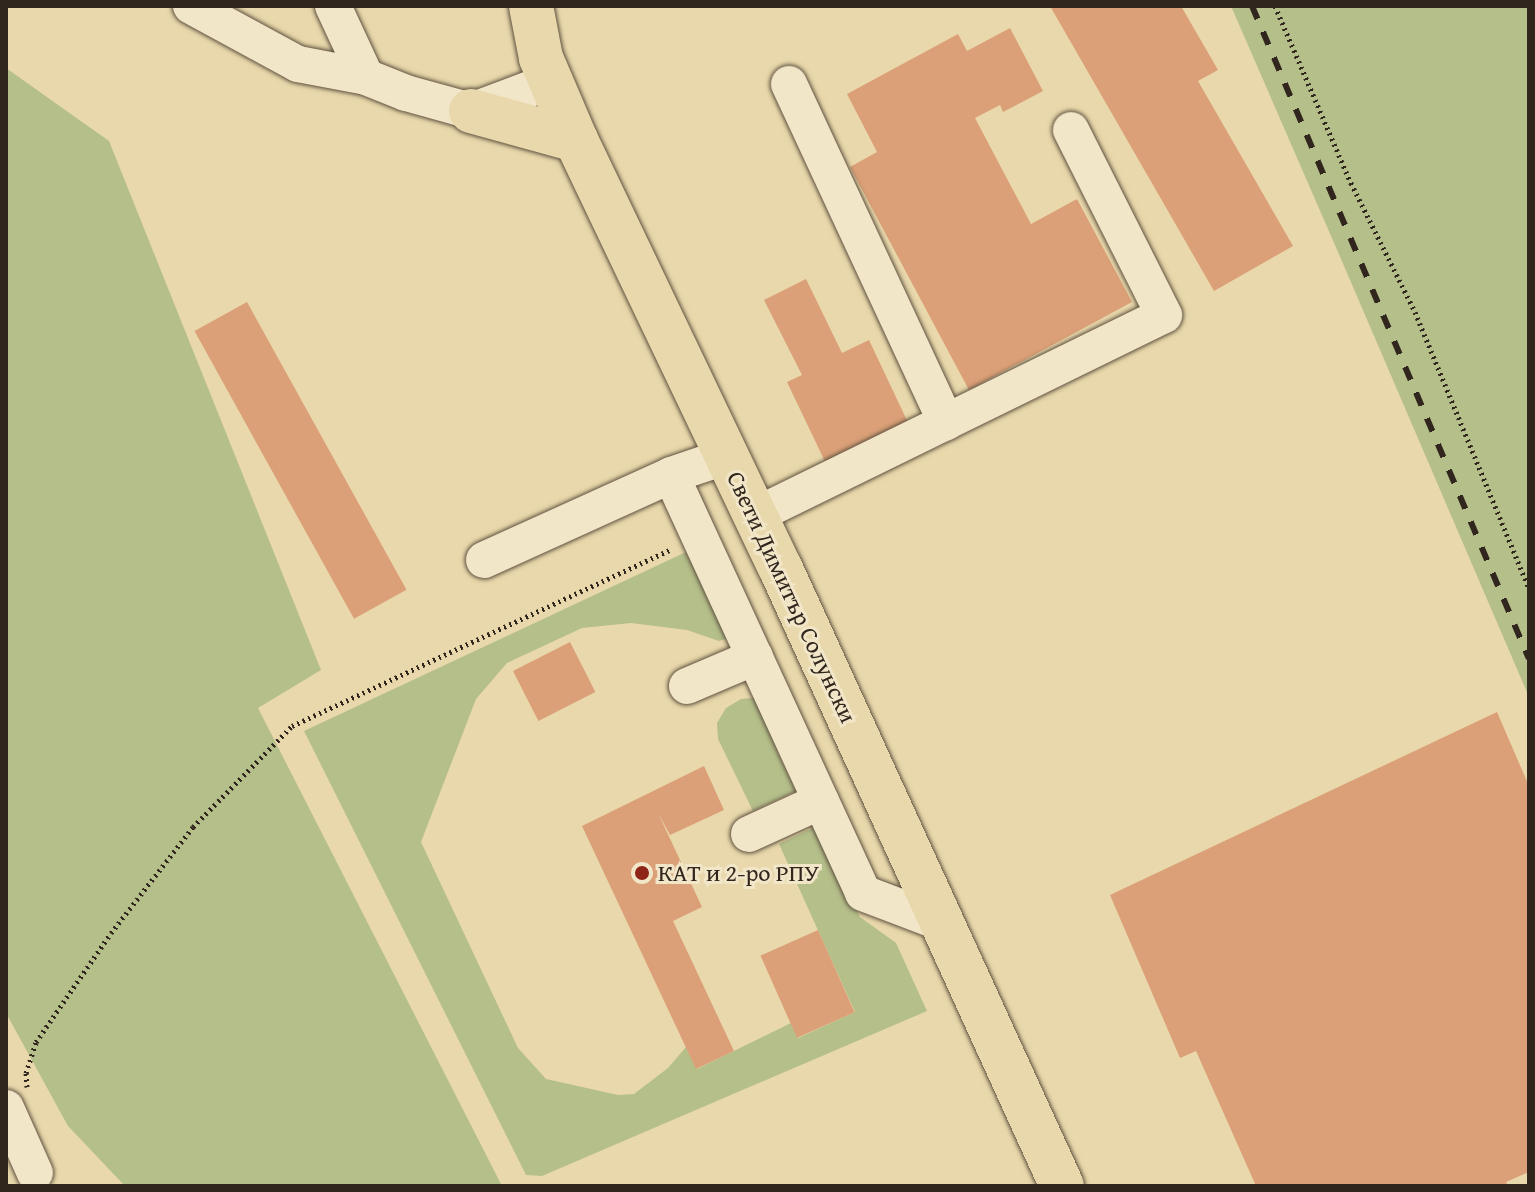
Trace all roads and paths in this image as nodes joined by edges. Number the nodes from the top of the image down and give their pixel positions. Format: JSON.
{"nodes":[{"id":1,"x":191,"y":6,"type":"edge"},
{"id":2,"x":333,"y":6,"type":"edge"},
{"id":3,"x":499,"y":6,"type":"edge"},
{"id":4,"x":531,"y":6,"type":"edge"},
{"id":5,"x":1275,"y":6,"type":"edge"},
{"id":6,"x":546,"y":68,"type":"junction"},
{"id":7,"x":366,"y":77,"type":"junction"},
{"id":8,"x":789,"y":84,"type":"dead end"},
{"id":9,"x":456,"y":107,"type":"junction"},
{"id":10,"x":1071,"y":130,"type":"dead end"},
{"id":11,"x":576,"y":140,"type":"junction"},
{"id":12,"x":946,"y":422,"type":"junction"},
{"id":13,"x":727,"y":456,"type":"junction"},
{"id":14,"x":671,"y":475,"type":"junction"},
{"id":15,"x":756,"y":515,"type":"junction"},
{"id":16,"x":699,"y":537,"type":"junction"},
{"id":17,"x":484,"y":560,"type":"dead end"},
{"id":18,"x":1529,"y":589,"type":"edge"},
{"id":19,"x":755,"y":657,"type":"junction"},
{"id":20,"x":687,"y":686,"type":"dead end"},
{"id":21,"x":821,"y":801,"type":"junction"},
{"id":22,"x":749,"y":834,"type":"dead end"},
{"id":23,"x":942,"y":923,"type":"junction"},
{"id":24,"x":23,"y":1150,"type":"edge"},
{"id":25,"x":1062,"y":1186,"type":"edge"}],
"edges":[{"from":1,"to":7,"type":"lane"},
{"from":2,"to":7,"type":"lane"},
{"from":3,"to":6,"type":"main road"},
{"from":4,"to":6,"type":"main road","name":"Свети Димитър Солунски"},
{"from":5,"to":18,"type":"path"},
{"from":6,"to":9,"type":"lane"},
{"from":6,"to":11,"type":"main road","name":"Свети Димитър Солунски"},
{"from":7,"to":9,"type":"lane"},
{"from":8,"to":12,"type":"lane"},
{"from":9,"to":11,"type":"main road"},
{"from":10,"to":12,"type":"lane"},
{"from":11,"to":13,"type":"main road","name":"Свети Димитър Солунски"},
{"from":12,"to":15,"type":"lane"},
{"from":13,"to":14,"type":"lane"},
{"from":13,"to":15,"type":"main road","name":"Свети Димитър Солунски"},
{"from":14,"to":16,"type":"lane"},
{"from":14,"to":17,"type":"lane"},
{"from":15,"to":23,"type":"main road","name":"Свети Димитър Солунски"},
{"from":16,"to":19,"type":"lane"},
{"from":16,"to":24,"type":"path"},
{"from":19,"to":20,"type":"lane"},
{"from":19,"to":21,"type":"lane"},
{"from":21,"to":22,"type":"lane"},
{"from":21,"to":23,"type":"lane"},
{"from":23,"to":25,"type":"main road","name":"Свети Димитър Солунски"}]}
